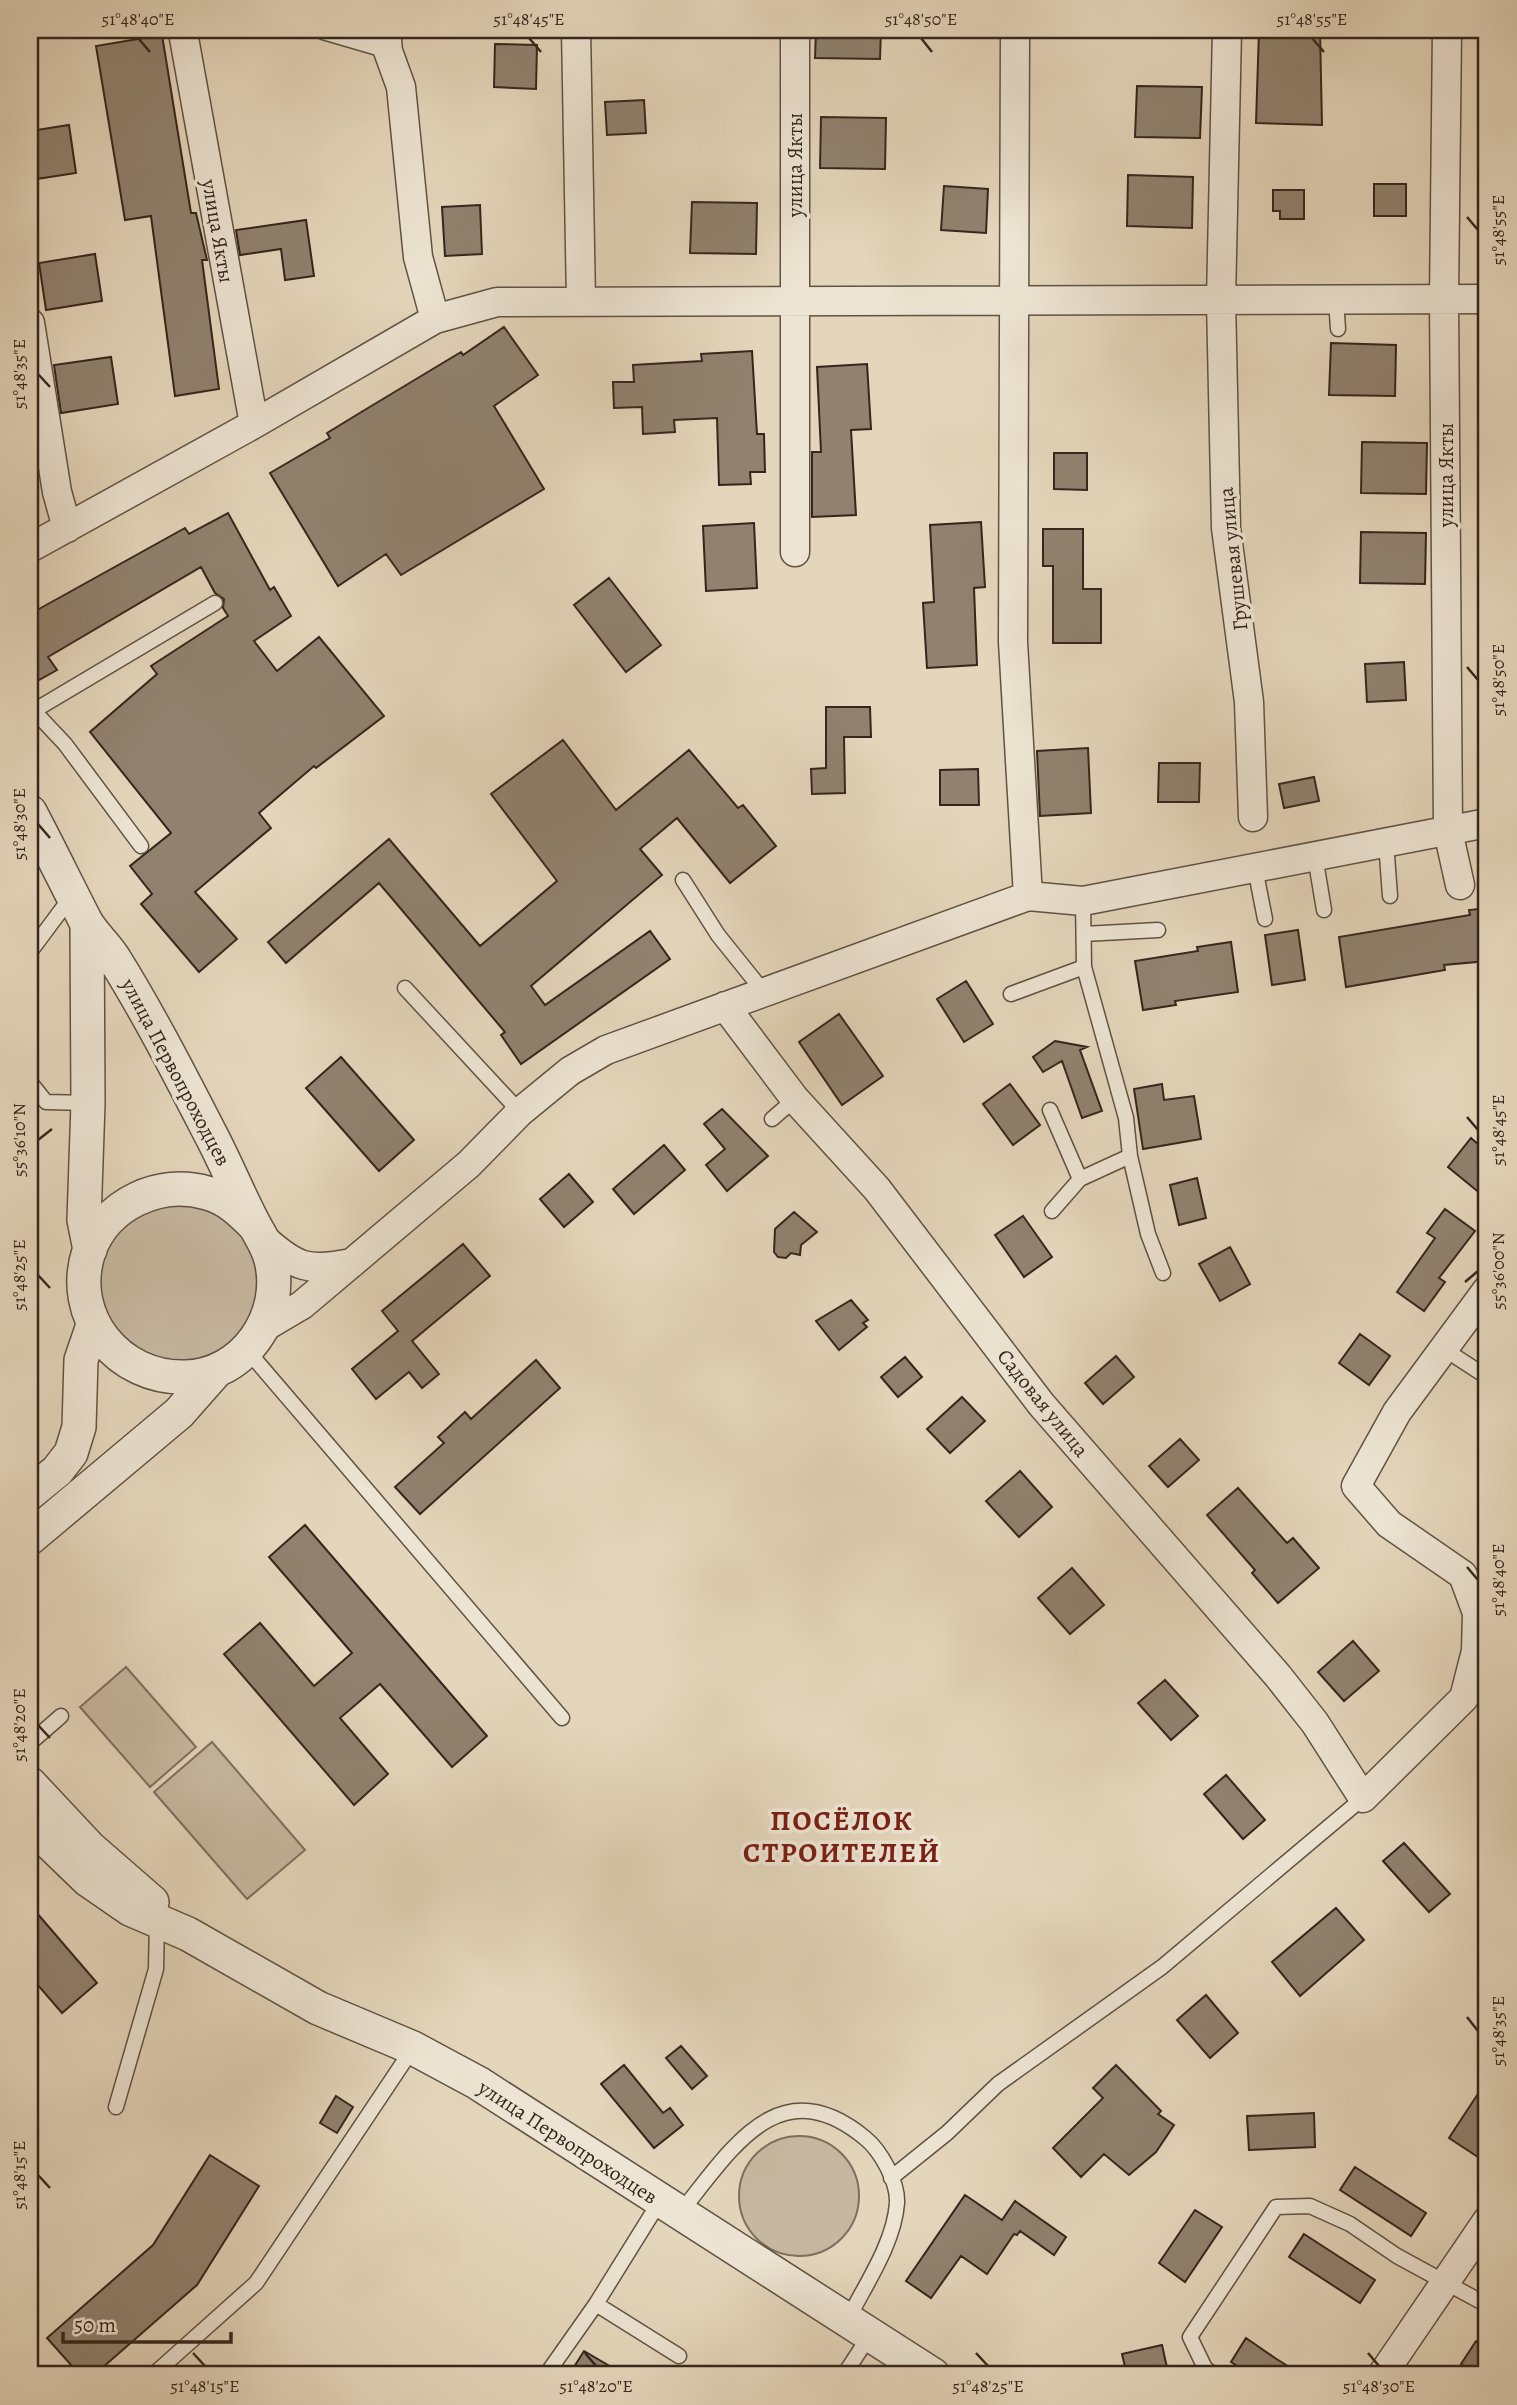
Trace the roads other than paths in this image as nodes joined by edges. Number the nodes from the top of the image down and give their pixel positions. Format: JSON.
{"nodes":[{"id":1,"x":576,"y":30,"type":"edge"},
{"id":2,"x":795,"y":30,"type":"edge"},
{"id":3,"x":1015,"y":30,"type":"edge"},
{"id":4,"x":1227,"y":30,"type":"edge"},
{"id":5,"x":1447,"y":30,"type":"edge"},
{"id":6,"x":323,"y":32,"type":"dead end"},
{"id":7,"x":184,"y":38,"type":"dead end"},
{"id":8,"x":387,"y":40,"type":"edge"},
{"id":9,"x":1444,"y":299,"type":"junction"},
{"id":10,"x":1487,"y":299,"type":"edge"},
{"id":11,"x":795,"y":300,"type":"junction"},
{"id":12,"x":1221,"y":300,"type":"junction"},
{"id":13,"x":1336,"y":300,"type":"junction"},
{"id":14,"x":581,"y":301,"type":"junction"},
{"id":15,"x":1012,"y":302,"type":"junction"},
{"id":16,"x":435,"y":319,"type":"junction"},
{"id":17,"x":30,"y":323,"type":"edge"},
{"id":18,"x":1338,"y":329,"type":"dead end"},
{"id":19,"x":254,"y":424,"type":"junction"},
{"id":20,"x":66,"y":528,"type":"junction"},
{"id":21,"x":30,"y":548,"type":"edge"},
{"id":22,"x":794,"y":552,"type":"dead end"},
{"id":23,"x":215,"y":603,"type":"dead end"},
{"id":24,"x":32,"y":712,"type":"edge"},
{"id":25,"x":30,"y":812,"type":"edge"},
{"id":26,"x":1253,"y":817,"type":"dead end"},
{"id":27,"x":1487,"y":823,"type":"edge"},
{"id":28,"x":1448,"y":831,"type":"junction"},
{"id":29,"x":1386,"y":842,"type":"junction"},
{"id":30,"x":141,"y":846,"type":"dead end"},
{"id":31,"x":38,"y":849,"type":"edge"},
{"id":32,"x":1315,"y":856,"type":"junction"},
{"id":33,"x":1255,"y":868,"type":"junction"},
{"id":34,"x":683,"y":880,"type":"dead end"},
{"id":35,"x":1460,"y":884,"type":"dead end"},
{"id":36,"x":74,"y":893,"type":"junction"},
{"id":37,"x":1390,"y":896,"type":"dead end"},
{"id":38,"x":1028,"y":897,"type":"junction"},
{"id":39,"x":1083,"y":901,"type":"junction"},
{"id":40,"x":1324,"y":910,"type":"dead end"},
{"id":41,"x":1265,"y":919,"type":"dead end"},
{"id":42,"x":87,"y":924,"type":"junction"},
{"id":43,"x":1158,"y":930,"type":"dead end"},
{"id":44,"x":1084,"y":934,"type":"junction"},
{"id":45,"x":30,"y":952,"type":"edge"},
{"id":46,"x":1084,"y":967,"type":"junction"},
{"id":47,"x":405,"y":988,"type":"dead end"},
{"id":48,"x":763,"y":991,"type":"junction"},
{"id":49,"x":1011,"y":994,"type":"dead end"},
{"id":50,"x":724,"y":1006,"type":"junction"},
{"id":51,"x":30,"y":1082,"type":"edge"},
{"id":52,"x":795,"y":1099,"type":"junction"},
{"id":53,"x":88,"y":1103,"type":"junction"},
{"id":54,"x":1050,"y":1110,"type":"dead end"},
{"id":55,"x":520,"y":1112,"type":"junction"},
{"id":56,"x":772,"y":1119,"type":"dead end"},
{"id":57,"x":1130,"y":1156,"type":"junction"},
{"id":58,"x":1080,"y":1179,"type":"junction"},
{"id":59,"x":1052,"y":1212,"type":"dead end"},
{"id":60,"x":259,"y":1232,"type":"junction"},
{"id":61,"x":90,"y":1250,"type":"junction"},
{"id":62,"x":355,"y":1262,"type":"junction"},
{"id":63,"x":1163,"y":1273,"type":"dead end"},
{"id":64,"x":1487,"y":1290,"type":"edge"},
{"id":65,"x":93,"y":1325,"type":"junction"},
{"id":66,"x":255,"y":1339,"type":"junction"},
{"id":67,"x":1444,"y":1349,"type":"junction"},
{"id":68,"x":216,"y":1371,"type":"junction"},
{"id":69,"x":1487,"y":1377,"type":"edge"},
{"id":70,"x":30,"y":1493,"type":"edge"},
{"id":71,"x":30,"y":1538,"type":"edge"},
{"id":72,"x":1479,"y":1586,"type":"edge"},
{"id":73,"x":1476,"y":1694,"type":"edge"},
{"id":74,"x":61,"y":1716,"type":"dead end"},
{"id":75,"x":562,"y":1718,"type":"dead end"},
{"id":76,"x":30,"y":1743,"type":"edge"},
{"id":77,"x":30,"y":1784,"type":"edge"},
{"id":78,"x":1363,"y":1798,"type":"junction"},
{"id":79,"x":30,"y":1824,"type":"edge"},
{"id":80,"x":157,"y":1921,"type":"junction"},
{"id":81,"x":188,"y":1934,"type":"junction"},
{"id":82,"x":413,"y":2048,"type":"junction"},
{"id":83,"x":116,"y":2107,"type":"dead end"},
{"id":84,"x":891,"y":2178,"type":"junction"},
{"id":85,"x":670,"y":2207,"type":"junction"},
{"id":86,"x":1487,"y":2221,"type":"edge"},
{"id":87,"x":1447,"y":2280,"type":"junction"},
{"id":88,"x":596,"y":2304,"type":"junction"},
{"id":89,"x":1487,"y":2305,"type":"edge"},
{"id":90,"x":859,"y":2328,"type":"junction"},
{"id":91,"x":679,"y":2356,"type":"dead end"},
{"id":92,"x":153,"y":2375,"type":"edge"},
{"id":93,"x":546,"y":2375,"type":"edge"},
{"id":94,"x":844,"y":2375,"type":"edge"},
{"id":95,"x":933,"y":2375,"type":"edge"},
{"id":96,"x":1214,"y":2375,"type":"edge"},
{"id":97,"x":1382,"y":2375,"type":"edge"}],
"edges":[{"from":1,"to":14,"type":"street"},
{"from":2,"to":11,"type":"street","name":"улица Якты"},
{"from":3,"to":15,"type":"street"},
{"from":4,"to":12,"type":"street"},
{"from":5,"to":9,"type":"street","name":"улица Якты"},
{"from":6,"to":8,"type":"lane"},
{"from":7,"to":19,"type":"street","name":"улица Якты"},
{"from":8,"to":16,"type":"street"},
{"from":9,"to":10,"type":"street"},
{"from":9,"to":13,"type":"street"},
{"from":9,"to":28,"type":"street","name":"улица Якты"},
{"from":11,"to":14,"type":"street"},
{"from":11,"to":15,"type":"street"},
{"from":11,"to":22,"type":"street","name":"улица Якты"},
{"from":12,"to":13,"type":"street"},
{"from":12,"to":15,"type":"street"},
{"from":12,"to":26,"type":"street","name":"Грушевая улица"},
{"from":13,"to":18,"type":"lane"},
{"from":14,"to":16,"type":"street"},
{"from":15,"to":38,"type":"street"},
{"from":16,"to":19,"type":"street"},
{"from":17,"to":20,"type":"street"},
{"from":19,"to":20,"type":"street"},
{"from":20,"to":21,"type":"street"},
{"from":23,"to":24,"type":"lane"},
{"from":24,"to":30,"type":"lane"},
{"from":25,"to":31,"type":"street","name":"улица Первопроходцев"},
{"from":27,"to":28,"type":"street"},
{"from":28,"to":29,"type":"street"},
{"from":28,"to":35,"type":"street"},
{"from":29,"to":32,"type":"street"},
{"from":29,"to":37,"type":"lane"},
{"from":31,"to":36,"type":"street","name":"улица Первопроходцев"},
{"from":32,"to":33,"type":"street"},
{"from":32,"to":40,"type":"lane"},
{"from":33,"to":39,"type":"street"},
{"from":33,"to":41,"type":"lane"},
{"from":34,"to":48,"type":"lane"},
{"from":36,"to":42,"type":"street","name":"улица Первопроходцев"},
{"from":36,"to":45,"type":"lane"},
{"from":38,"to":39,"type":"street"},
{"from":38,"to":48,"type":"street"},
{"from":39,"to":44,"type":"lane"},
{"from":42,"to":53,"type":"street","name":"улица Первопроходцев"},
{"from":42,"to":60,"type":"street","name":"улица Первопроходцев"},
{"from":43,"to":44,"type":"lane"},
{"from":44,"to":46,"type":"lane"},
{"from":46,"to":49,"type":"lane"},
{"from":46,"to":57,"type":"lane"},
{"from":47,"to":55,"type":"lane"},
{"from":48,"to":50,"type":"street"},
{"from":50,"to":52,"type":"street","name":"Садовая улица"},
{"from":50,"to":55,"type":"street"},
{"from":51,"to":53,"type":"lane"},
{"from":52,"to":56,"type":"lane"},
{"from":52,"to":78,"type":"street","name":"Садовая улица"},
{"from":53,"to":61,"type":"street","name":"улица Первопроходцев"},
{"from":54,"to":58,"type":"lane"},
{"from":55,"to":62,"type":"street"},
{"from":57,"to":58,"type":"lane"},
{"from":57,"to":63,"type":"lane"},
{"from":58,"to":59,"type":"lane"},
{"from":60,"to":61,"type":"street","name":"улица Первопроходцев"},
{"from":60,"to":62,"type":"street"},
{"from":60,"to":66,"type":"street","name":"улица Первопроходцев"},
{"from":61,"to":65,"type":"street","name":"улица Первопроходцев"},
{"from":62,"to":66,"type":"street"},
{"from":64,"to":67,"type":"street"},
{"from":65,"to":68,"type":"street","name":"улица Первопроходцев"},
{"from":65,"to":70,"type":"street"},
{"from":66,"to":68,"type":"street","name":"улица Первопроходцев"},
{"from":66,"to":75,"type":"lane"},
{"from":67,"to":69,"type":"lane"},
{"from":67,"to":72,"type":"street"},
{"from":68,"to":71,"type":"street","name":"улица Первопроходцев"},
{"from":72,"to":73,"type":"street"},
{"from":73,"to":78,"type":"street"},
{"from":74,"to":76,"type":"lane"},
{"from":77,"to":81,"type":"street","name":"улица Первопроходцев"},
{"from":78,"to":84,"type":"lane"},
{"from":79,"to":80,"type":"street","name":"улица Первопроходцев"},
{"from":80,"to":81,"type":"street","name":"улица Первопроходцев"},
{"from":80,"to":83,"type":"lane"},
{"from":81,"to":82,"type":"street","name":"улица Первопроходцев"},
{"from":82,"to":85,"type":"street","name":"улица Первопроходцев"},
{"from":82,"to":92,"type":"lane"},
{"from":84,"to":85,"type":"lane"},
{"from":84,"to":90,"type":"lane"},
{"from":85,"to":88,"type":"lane"},
{"from":85,"to":90,"type":"street","name":"улица Первопроходцев"},
{"from":86,"to":87,"type":"street"},
{"from":87,"to":89,"type":"lane"},
{"from":87,"to":96,"type":"lane"},
{"from":87,"to":97,"type":"street"},
{"from":88,"to":91,"type":"lane"},
{"from":88,"to":93,"type":"lane"},
{"from":90,"to":94,"type":"lane"},
{"from":90,"to":95,"type":"street","name":"улица Первопроходцев"}]}
